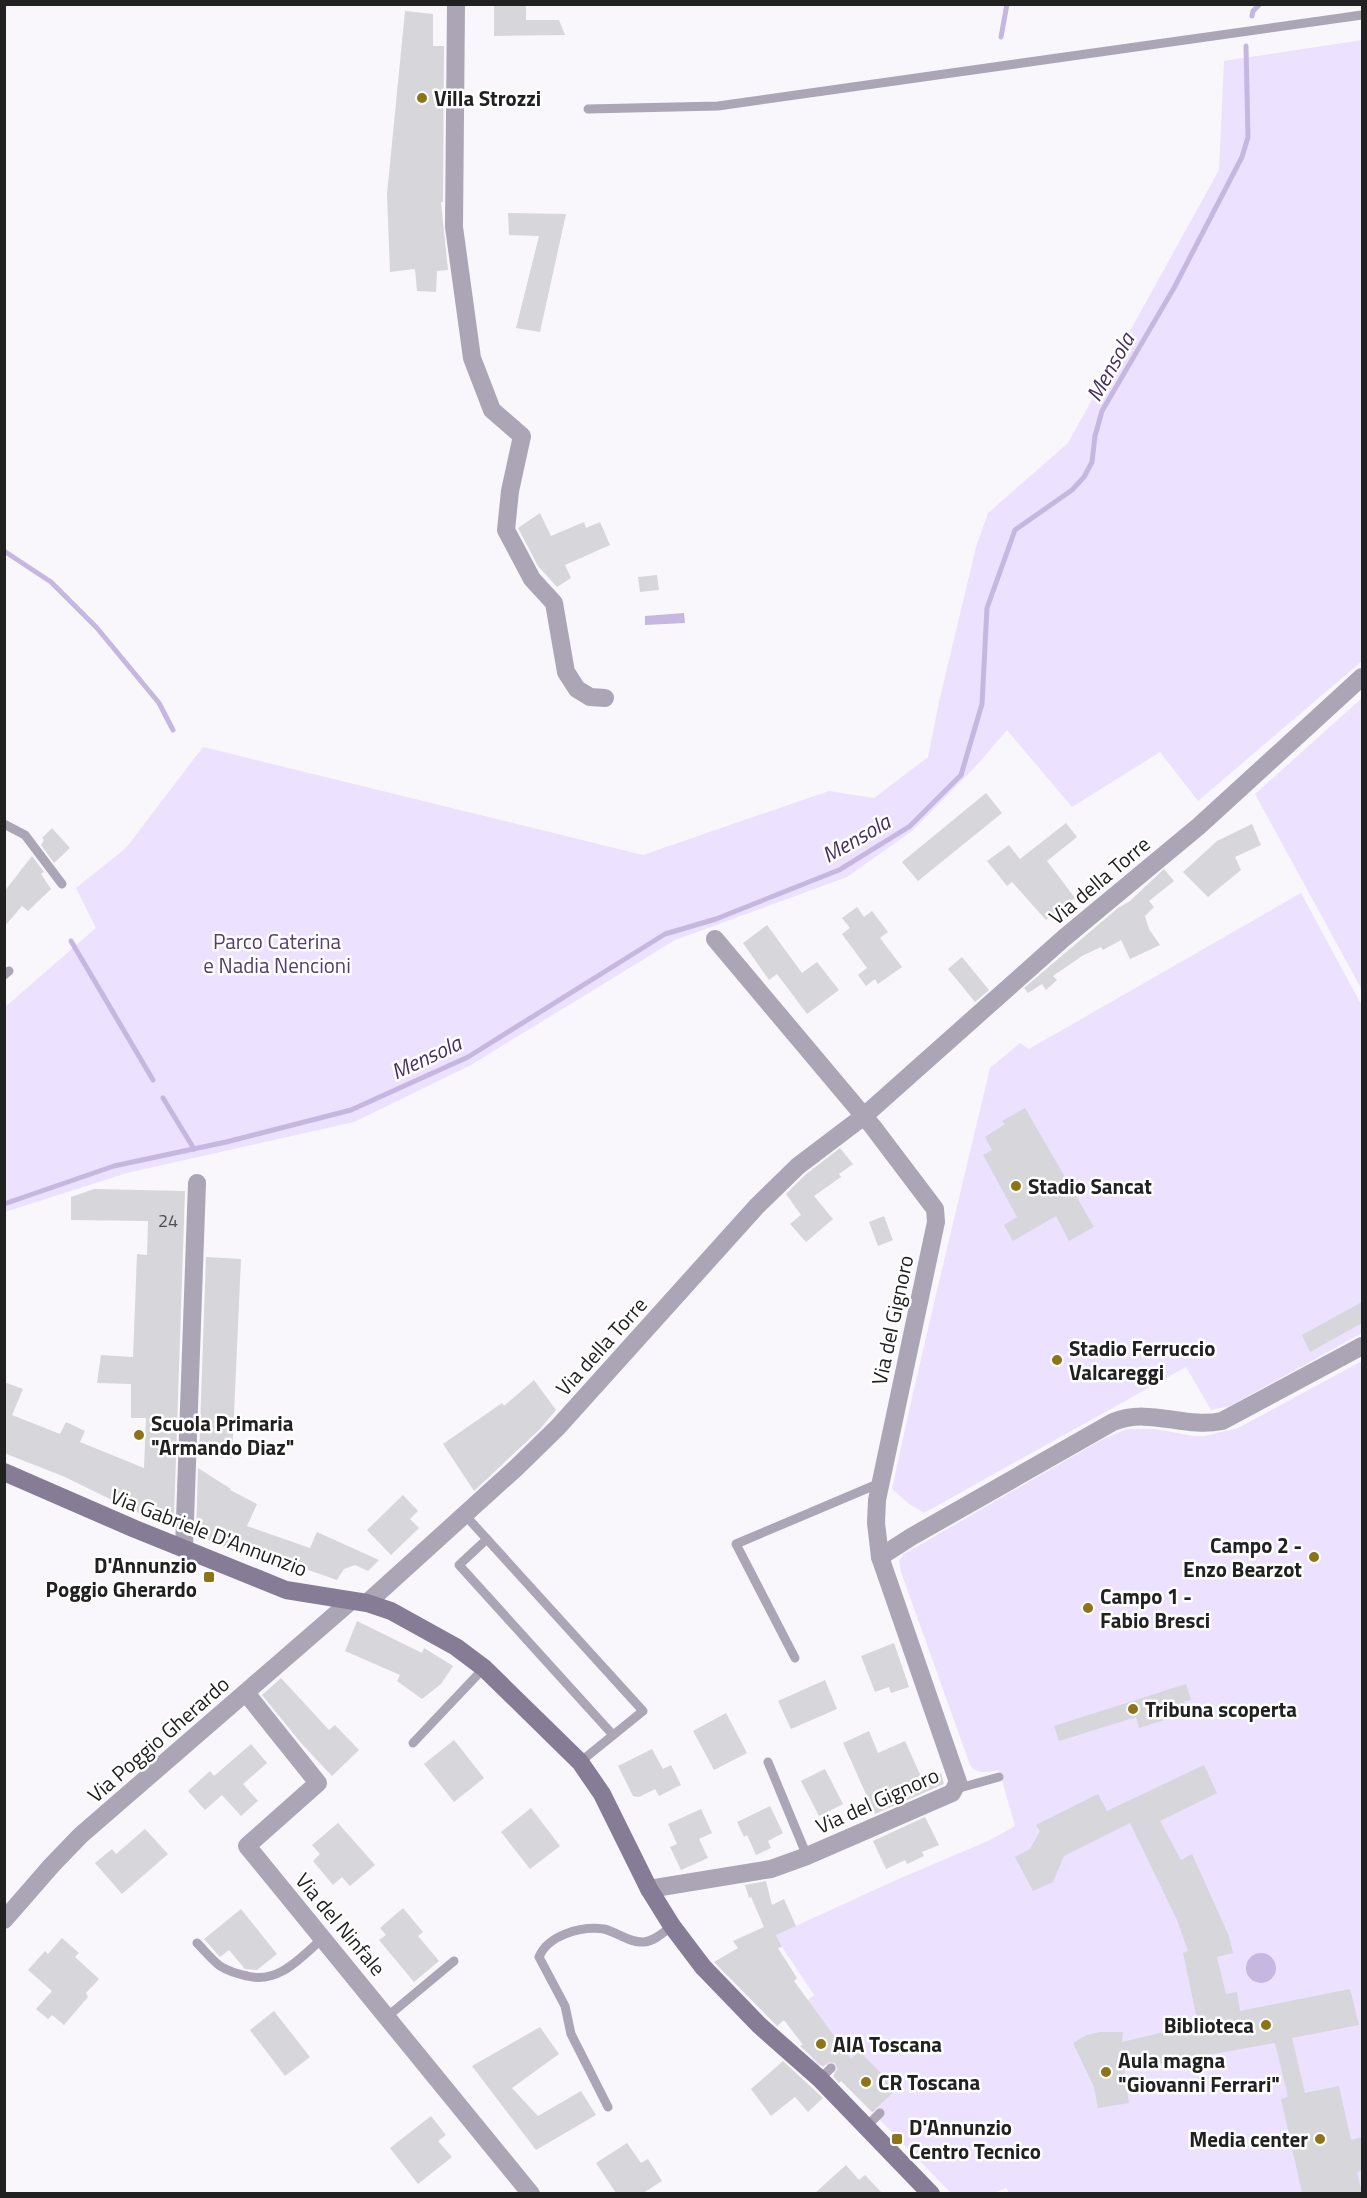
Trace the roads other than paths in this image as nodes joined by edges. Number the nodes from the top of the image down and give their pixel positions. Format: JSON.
{"nodes":[{"id":1,"x":456,"y":4,"type":"edge"},
{"id":2,"x":1362,"y":15,"type":"edge"},
{"id":3,"x":588,"y":109,"type":"dead end"},
{"id":4,"x":1362,"y":677,"type":"edge"},
{"id":5,"x":605,"y":698,"type":"dead end"},
{"id":6,"x":4,"y":824,"type":"edge"},
{"id":7,"x":62,"y":884,"type":"dead end"},
{"id":8,"x":716,"y":939,"type":"dead end"},
{"id":9,"x":864,"y":1116,"type":"junction"},
{"id":10,"x":197,"y":1183,"type":"dead end"},
{"id":11,"x":1362,"y":1346,"type":"edge"},
{"id":12,"x":4,"y":1472,"type":"edge"},
{"id":13,"x":880,"y":1483,"type":"junction"},
{"id":14,"x":465,"y":1515,"type":"junction"},
{"id":15,"x":487,"y":1539,"type":"junction"},
{"id":16,"x":184,"y":1548,"type":"junction"},
{"id":17,"x":880,"y":1557,"type":"junction"},
{"id":18,"x":359,"y":1602,"type":"junction"},
{"id":19,"x":795,"y":1658,"type":"dead end"},
{"id":20,"x":484,"y":1668,"type":"junction"},
{"id":21,"x":246,"y":1693,"type":"junction"},
{"id":22,"x":613,"y":1735,"type":"junction"},
{"id":23,"x":413,"y":1743,"type":"dead end"},
{"id":24,"x":580,"y":1762,"type":"junction"},
{"id":25,"x":768,"y":1762,"type":"dead end"},
{"id":26,"x":999,"y":1778,"type":"dead end"},
{"id":27,"x":956,"y":1789,"type":"junction"},
{"id":28,"x":807,"y":1856,"type":"junction"},
{"id":29,"x":650,"y":1889,"type":"junction"},
{"id":30,"x":4,"y":1920,"type":"edge"},
{"id":31,"x":672,"y":1926,"type":"junction"},
{"id":32,"x":323,"y":1938,"type":"junction"},
{"id":33,"x":197,"y":1943,"type":"dead end"},
{"id":34,"x":454,"y":1961,"type":"dead end"},
{"id":35,"x":388,"y":2016,"type":"junction"},
{"id":36,"x":608,"y":2107,"type":"dead end"},
{"id":37,"x":880,"y":2113,"type":"dead end"},
{"id":38,"x":866,"y":2127,"type":"junction"},
{"id":39,"x":531,"y":2193,"type":"edge"},
{"id":40,"x":931,"y":2193,"type":"edge"}],
"edges":[{"from":1,"to":5,"type":"street"},
{"from":2,"to":3,"type":"lane"},
{"from":4,"to":9,"type":"street","name":"Via della Torre"},
{"from":6,"to":7,"type":"lane"},
{"from":8,"to":9,"type":"street"},
{"from":9,"to":13,"type":"street","name":"Via del Gignoro"},
{"from":9,"to":14,"type":"street","name":"Via della Torre"},
{"from":10,"to":16,"type":"street"},
{"from":11,"to":17,"type":"street"},
{"from":12,"to":16,"type":"street","name":"Via Gabriele D'Annunzio"},
{"from":13,"to":17,"type":"street","name":"Via del Gignoro"},
{"from":13,"to":19,"type":"lane"},
{"from":14,"to":15,"type":"lane"},
{"from":14,"to":18,"type":"street","name":"Via della Torre"},
{"from":15,"to":22,"type":"lane"},
{"from":15,"to":22,"type":"lane"},
{"from":16,"to":18,"type":"street","name":"Via Gabriele D'Annunzio"},
{"from":17,"to":27,"type":"street","name":"Via del Gignoro"},
{"from":18,"to":20,"type":"street","name":"Via Gabriele D'Annunzio"},
{"from":18,"to":21,"type":"street","name":"Via Poggio Gherardo"},
{"from":20,"to":23,"type":"lane"},
{"from":20,"to":24,"type":"street","name":"Via Gabriele D'Annunzio"},
{"from":21,"to":30,"type":"street","name":"Via Poggio Gherardo"},
{"from":21,"to":32,"type":"street","name":"Via del Ninfale"},
{"from":22,"to":24,"type":"lane"},
{"from":24,"to":29,"type":"street","name":"Via Gabriele D'Annunzio"},
{"from":25,"to":28,"type":"lane"},
{"from":26,"to":27,"type":"lane"},
{"from":27,"to":28,"type":"street","name":"Via del Gignoro"},
{"from":28,"to":29,"type":"street","name":"Via del Gignoro"},
{"from":29,"to":31,"type":"street","name":"Via Gabriele D'Annunzio"},
{"from":31,"to":36,"type":"lane"},
{"from":31,"to":38,"type":"street","name":"Via Gabriele D'Annunzio"},
{"from":32,"to":33,"type":"lane"},
{"from":32,"to":35,"type":"street","name":"Via del Ninfale"},
{"from":34,"to":35,"type":"lane"},
{"from":35,"to":39,"type":"street","name":"Via del Ninfale"},
{"from":37,"to":38,"type":"lane"},
{"from":38,"to":40,"type":"street","name":"Via Gabriele D'Annunzio"}]}
